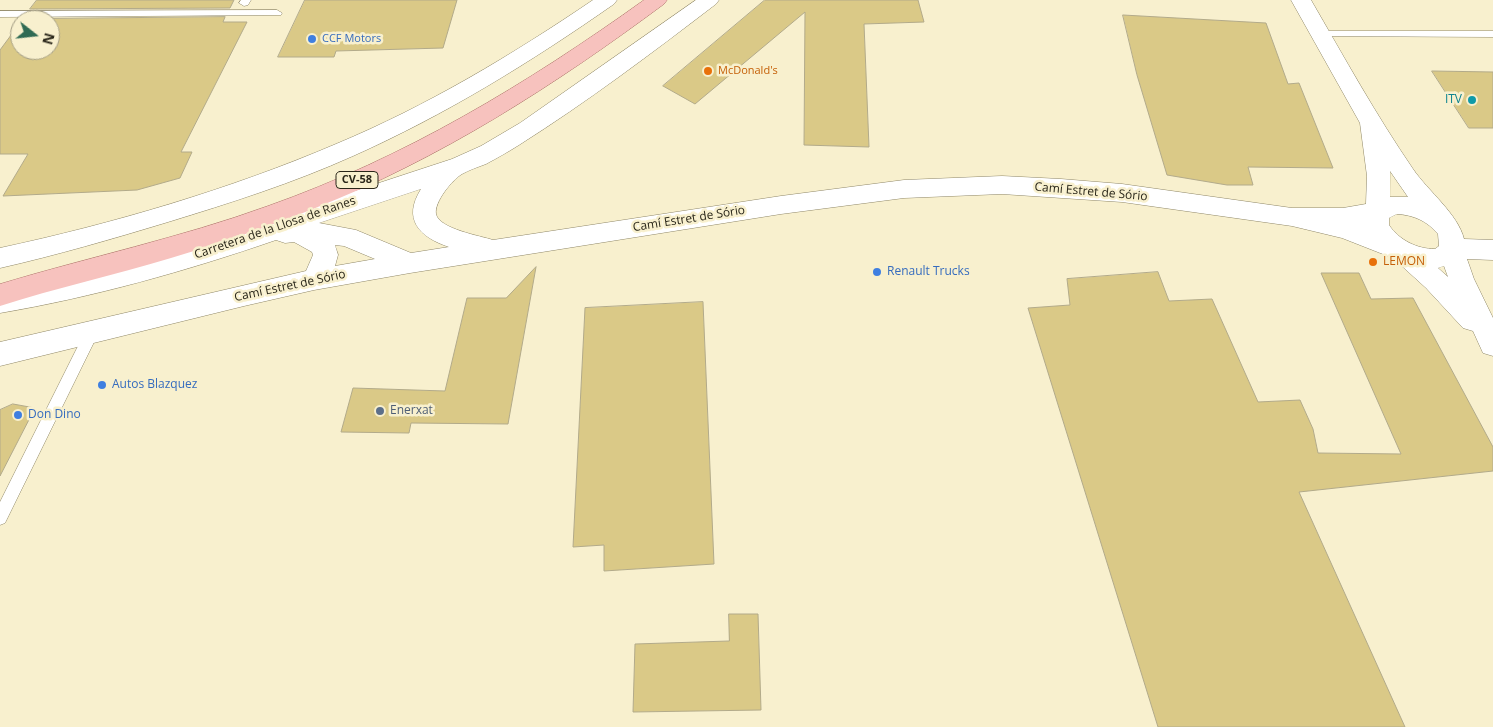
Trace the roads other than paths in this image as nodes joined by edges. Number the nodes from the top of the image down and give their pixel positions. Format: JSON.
{"nodes":[{"id":1,"x":608,"y":0,"type":"edge"},
{"id":2,"x":657,"y":0,"type":"edge"},
{"id":3,"x":709,"y":0,"type":"edge"},
{"id":4,"x":1301,"y":0,"type":"edge"},
{"id":5,"x":277,"y":13,"type":"dead end"},
{"id":6,"x":0,"y":14,"type":"edge"},
{"id":7,"x":1320,"y":34,"type":"junction"},
{"id":8,"x":1493,"y":34,"type":"edge"},
{"id":9,"x":1371,"y":123,"type":"junction"},
{"id":10,"x":452,"y":168,"type":"junction"},
{"id":11,"x":1378,"y":212,"type":"junction"},
{"id":12,"x":1292,"y":217,"type":"junction"},
{"id":13,"x":295,"y":233,"type":"junction"},
{"id":14,"x":1447,"y":233,"type":"junction"},
{"id":15,"x":259,"y":236,"type":"junction"},
{"id":16,"x":1493,"y":248,"type":"edge"},
{"id":17,"x":496,"y":250,"type":"junction"},
{"id":18,"x":1397,"y":250,"type":"junction"},
{"id":19,"x":0,"y":258,"type":"edge"},
{"id":20,"x":410,"y":263,"type":"junction"},
{"id":21,"x":314,"y":280,"type":"junction"},
{"id":22,"x":8,"y":290,"type":"edge"},
{"id":23,"x":0,"y":302,"type":"edge"},
{"id":24,"x":92,"y":332,"type":"junction"},
{"id":25,"x":1490,"y":340,"type":"edge"},
{"id":26,"x":0,"y":354,"type":"edge"},
{"id":27,"x":0,"y":518,"type":"edge"}],
"edges":[{"from":1,"to":19,"type":"street"},
{"from":2,"to":22,"type":"main road","number":"CV-58"},
{"from":3,"to":10,"type":"street","name":"Carretera de la Llosa de Ranes"},
{"from":4,"to":7,"type":"street"},
{"from":5,"to":6,"type":"lane"},
{"from":7,"to":8,"type":"lane"},
{"from":7,"to":9,"type":"street"},
{"from":9,"to":11,"type":"street"},
{"from":9,"to":14,"type":"street"},
{"from":10,"to":15,"type":"street","name":"Carretera de la Llosa de Ranes"},
{"from":10,"to":17,"type":"street"},
{"from":11,"to":12,"type":"street","name":"Camí Estret de Sório"},
{"from":11,"to":14,"type":"street","name":"Camí Estret de Sório"},
{"from":11,"to":18,"type":"street"},
{"from":12,"to":17,"type":"street","name":"Camí Estret de Sório"},
{"from":12,"to":18,"type":"street","name":"Camí Estret de Sório"},
{"from":13,"to":15,"type":"street"},
{"from":13,"to":20,"type":"street"},
{"from":13,"to":21,"type":"street"},
{"from":14,"to":16,"type":"street"},
{"from":14,"to":18,"type":"street","name":"Camí Estret de Sório"},
{"from":14,"to":25,"type":"street"},
{"from":15,"to":23,"type":"street","name":"Carretera de la Llosa de Ranes"},
{"from":17,"to":20,"type":"street","name":"Camí Estret de Sório"},
{"from":18,"to":25,"type":"street"},
{"from":20,"to":21,"type":"street","name":"Camí Estret de Sório"},
{"from":21,"to":24,"type":"street","name":"Camí Estret de Sório"},
{"from":24,"to":26,"type":"street","name":"Camí Estret de Sório"},
{"from":24,"to":27,"type":"lane"}]}
